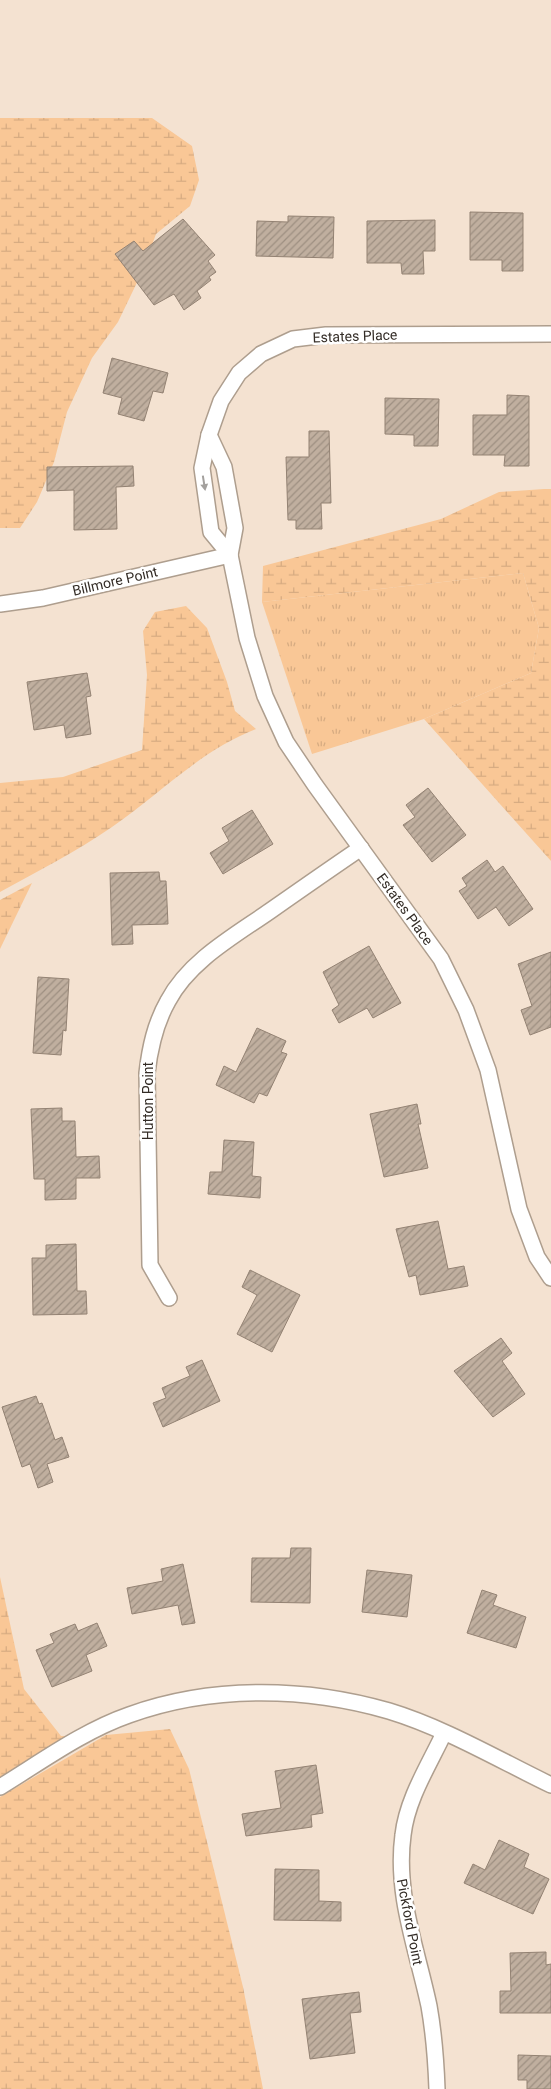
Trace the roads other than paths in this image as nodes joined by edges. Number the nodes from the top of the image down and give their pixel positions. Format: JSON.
{"nodes":[{"id":1,"x":551,"y":334,"type":"edge"},
{"id":2,"x":209,"y":435,"type":"junction"},
{"id":3,"x":230,"y":555,"type":"junction"},
{"id":4,"x":0,"y":604,"type":"edge"},
{"id":5,"x":361,"y":848,"type":"junction"},
{"id":6,"x":551,"y":1278,"type":"edge"},
{"id":7,"x":169,"y":1298,"type":"dead end"},
{"id":8,"x":444,"y":1733,"type":"junction"},
{"id":9,"x":551,"y":1786,"type":"edge"},
{"id":10,"x":0,"y":1787,"type":"edge"},
{"id":11,"x":437,"y":2089,"type":"edge"}],
"edges":[{"from":1,"to":2,"type":"street","name":"Estates Place"},
{"from":2,"to":3,"type":"street","name":"Estates Place"},
{"from":2,"to":3,"type":"street","name":"Estates Place","one_way":true},
{"from":3,"to":4,"type":"street","name":"Billmore Point"},
{"from":3,"to":5,"type":"street","name":"Estates Place"},
{"from":5,"to":6,"type":"street","name":"Estates Place"},
{"from":5,"to":7,"type":"street","name":"Hutton Point"},
{"from":8,"to":9,"type":"street"},
{"from":8,"to":10,"type":"street"},
{"from":8,"to":11,"type":"street","name":"Pickford Point"}]}
